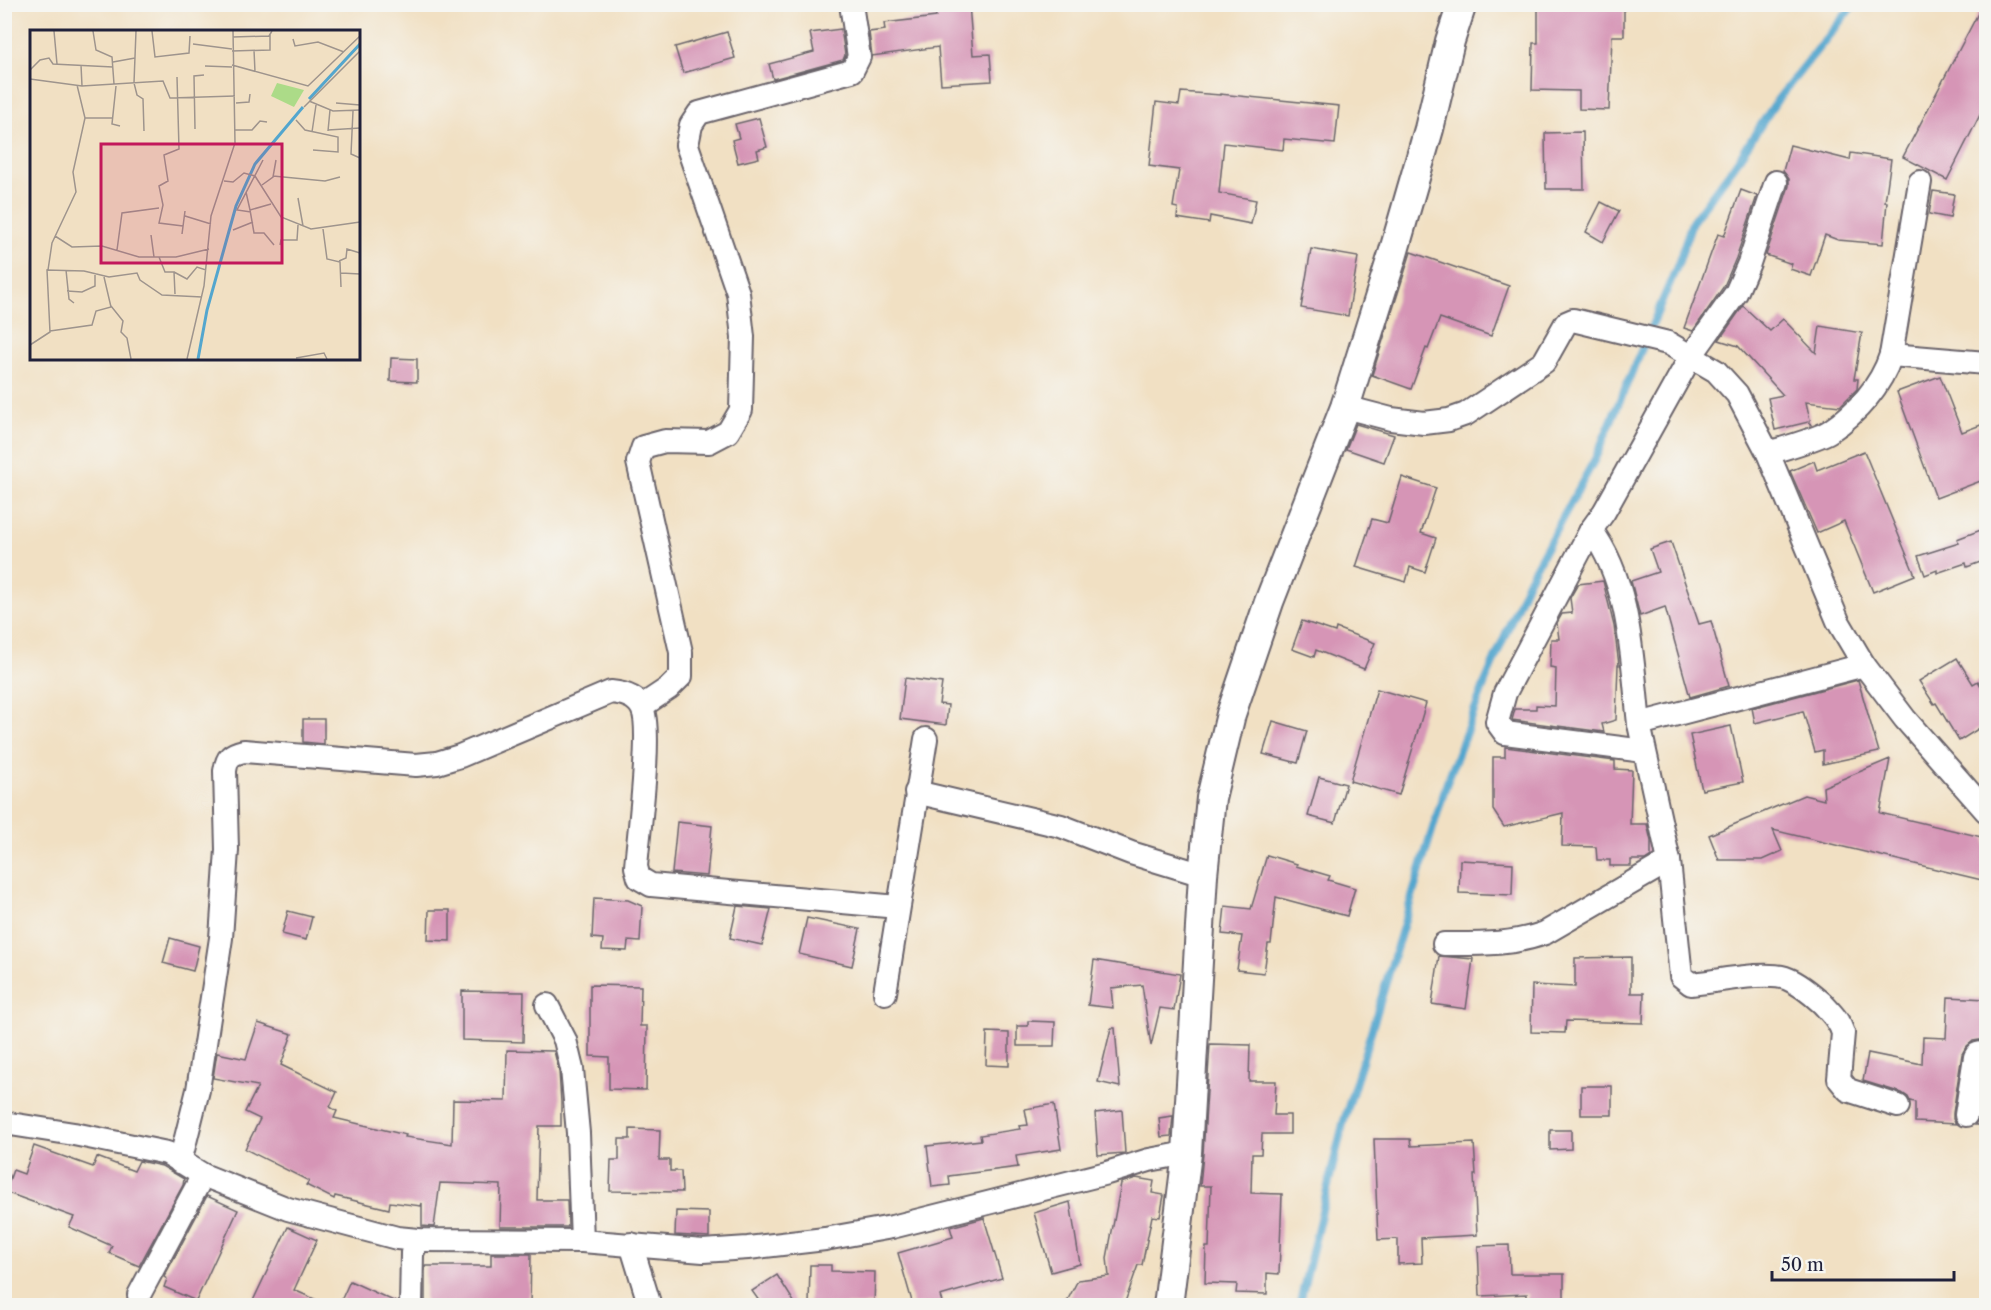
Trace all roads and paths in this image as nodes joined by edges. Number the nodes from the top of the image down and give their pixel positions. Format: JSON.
{"nodes":[{"id":1,"x":851,"y":4,"type":"edge"},
{"id":2,"x":1462,"y":4,"type":"edge"},
{"id":3,"x":1776,"y":182,"type":"dead end"},
{"id":4,"x":1920,"y":182,"type":"dead end"},
{"id":5,"x":1890,"y":355,"type":"junction"},
{"id":6,"x":1691,"y":356,"type":"junction"},
{"id":7,"x":1986,"y":363,"type":"edge"},
{"id":8,"x":1345,"y":407,"type":"junction"},
{"id":9,"x":1768,"y":453,"type":"junction"},
{"id":10,"x":1598,"y":521,"type":"junction"},
{"id":11,"x":1864,"y":665,"type":"junction"},
{"id":12,"x":642,"y":706,"type":"junction"},
{"id":13,"x":1647,"y":722,"type":"junction"},
{"id":14,"x":926,"y":740,"type":"dead end"},
{"id":15,"x":1644,"y":752,"type":"junction"},
{"id":16,"x":916,"y":792,"type":"junction"},
{"id":17,"x":1986,"y":811,"type":"edge"},
{"id":18,"x":1669,"y":861,"type":"junction"},
{"id":19,"x":1203,"y":875,"type":"junction"},
{"id":20,"x":898,"y":907,"type":"junction"},
{"id":21,"x":1444,"y":944,"type":"dead end"},
{"id":22,"x":885,"y":993,"type":"dead end"},
{"id":23,"x":547,"y":1005,"type":"dead end"},
{"id":24,"x":1986,"y":1052,"type":"edge"},
{"id":25,"x":1898,"y":1106,"type":"dead end"},
{"id":26,"x":1965,"y":1115,"type":"dead end"},
{"id":27,"x":4,"y":1123,"type":"edge"},
{"id":28,"x":1187,"y":1152,"type":"junction"},
{"id":29,"x":180,"y":1162,"type":"junction"},
{"id":30,"x":203,"y":1175,"type":"junction"},
{"id":31,"x":418,"y":1240,"type":"junction"},
{"id":32,"x":582,"y":1240,"type":"junction"},
{"id":33,"x":631,"y":1244,"type":"junction"},
{"id":34,"x":139,"y":1295,"type":"dead end"},
{"id":35,"x":411,"y":1305,"type":"edge"},
{"id":36,"x":650,"y":1305,"type":"edge"},
{"id":37,"x":1168,"y":1305,"type":"edge"}],
"edges":[{"from":1,"to":12,"type":"street"},
{"from":2,"to":8,"type":"street"},
{"from":3,"to":6,"type":"street"},
{"from":4,"to":5,"type":"street"},
{"from":5,"to":7,"type":"street"},
{"from":5,"to":9,"type":"street"},
{"from":6,"to":8,"type":"street"},
{"from":6,"to":9,"type":"street"},
{"from":6,"to":10,"type":"street"},
{"from":8,"to":19,"type":"street"},
{"from":9,"to":11,"type":"street"},
{"from":10,"to":13,"type":"street"},
{"from":10,"to":15,"type":"street"},
{"from":11,"to":13,"type":"street"},
{"from":11,"to":17,"type":"street"},
{"from":12,"to":20,"type":"street"},
{"from":12,"to":29,"type":"street"},
{"from":13,"to":15,"type":"street"},
{"from":14,"to":16,"type":"street"},
{"from":15,"to":18,"type":"street"},
{"from":16,"to":19,"type":"street"},
{"from":16,"to":20,"type":"street"},
{"from":18,"to":21,"type":"street"},
{"from":18,"to":25,"type":"street"},
{"from":19,"to":28,"type":"street"},
{"from":20,"to":22,"type":"street"},
{"from":23,"to":32,"type":"street"},
{"from":24,"to":26,"type":"street"},
{"from":27,"to":29,"type":"street"},
{"from":28,"to":33,"type":"street"},
{"from":28,"to":37,"type":"street"},
{"from":29,"to":30,"type":"street"},
{"from":30,"to":31,"type":"street"},
{"from":30,"to":34,"type":"street"},
{"from":31,"to":32,"type":"street"},
{"from":31,"to":35,"type":"street"},
{"from":32,"to":33,"type":"street"},
{"from":33,"to":36,"type":"street"}]}
